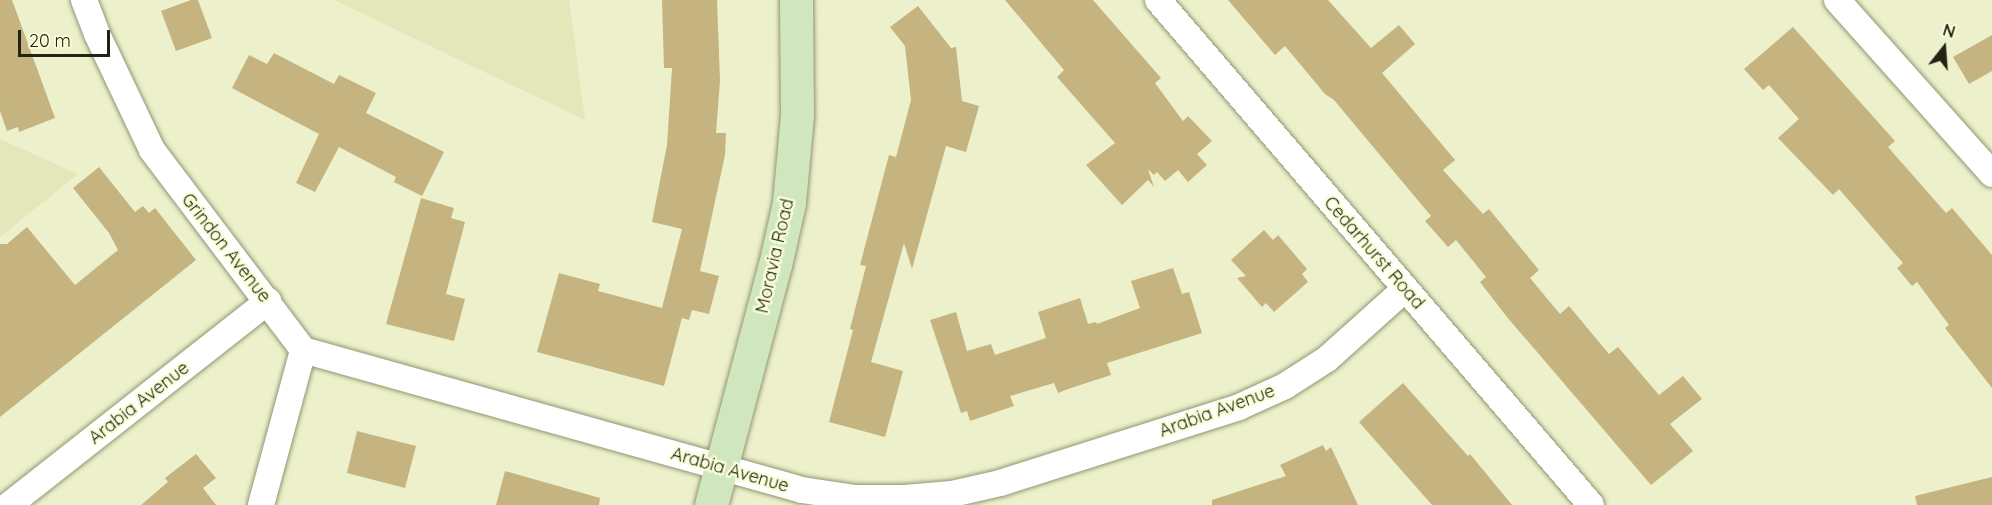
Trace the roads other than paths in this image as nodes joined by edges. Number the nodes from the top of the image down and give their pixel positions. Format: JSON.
{"nodes":[{"id":1,"x":84,"y":0,"type":"edge"},
{"id":2,"x":796,"y":0,"type":"edge"},
{"id":3,"x":1158,"y":0,"type":"edge"},
{"id":4,"x":1837,"y":0,"type":"edge"},
{"id":5,"x":1992,"y":174,"type":"edge"},
{"id":6,"x":1406,"y":289,"type":"junction"},
{"id":7,"x":268,"y":301,"type":"junction"},
{"id":8,"x":303,"y":350,"type":"junction"},
{"id":9,"x":721,"y":467,"type":"junction"},
{"id":10,"x":9,"y":505,"type":"edge"},
{"id":11,"x":261,"y":505,"type":"edge"},
{"id":12,"x":711,"y":505,"type":"edge"},
{"id":13,"x":1591,"y":505,"type":"edge"}],
"edges":[{"from":1,"to":7,"type":"street","name":"Grindon Avenue"},
{"from":2,"to":9,"type":"main road","name":"Moravia Road"},
{"from":3,"to":6,"type":"street","name":"Cedarhurst Road"},
{"from":4,"to":5,"type":"street"},
{"from":6,"to":9,"type":"street","name":"Arabia Avenue"},
{"from":6,"to":13,"type":"street","name":"Cedarhurst Road"},
{"from":7,"to":8,"type":"street","name":"Grindon Avenue"},
{"from":7,"to":10,"type":"street","name":"Arabia Avenue"},
{"from":8,"to":9,"type":"street","name":"Arabia Avenue"},
{"from":8,"to":11,"type":"street"},
{"from":9,"to":12,"type":"main road","name":"Moravia Road"}]}
